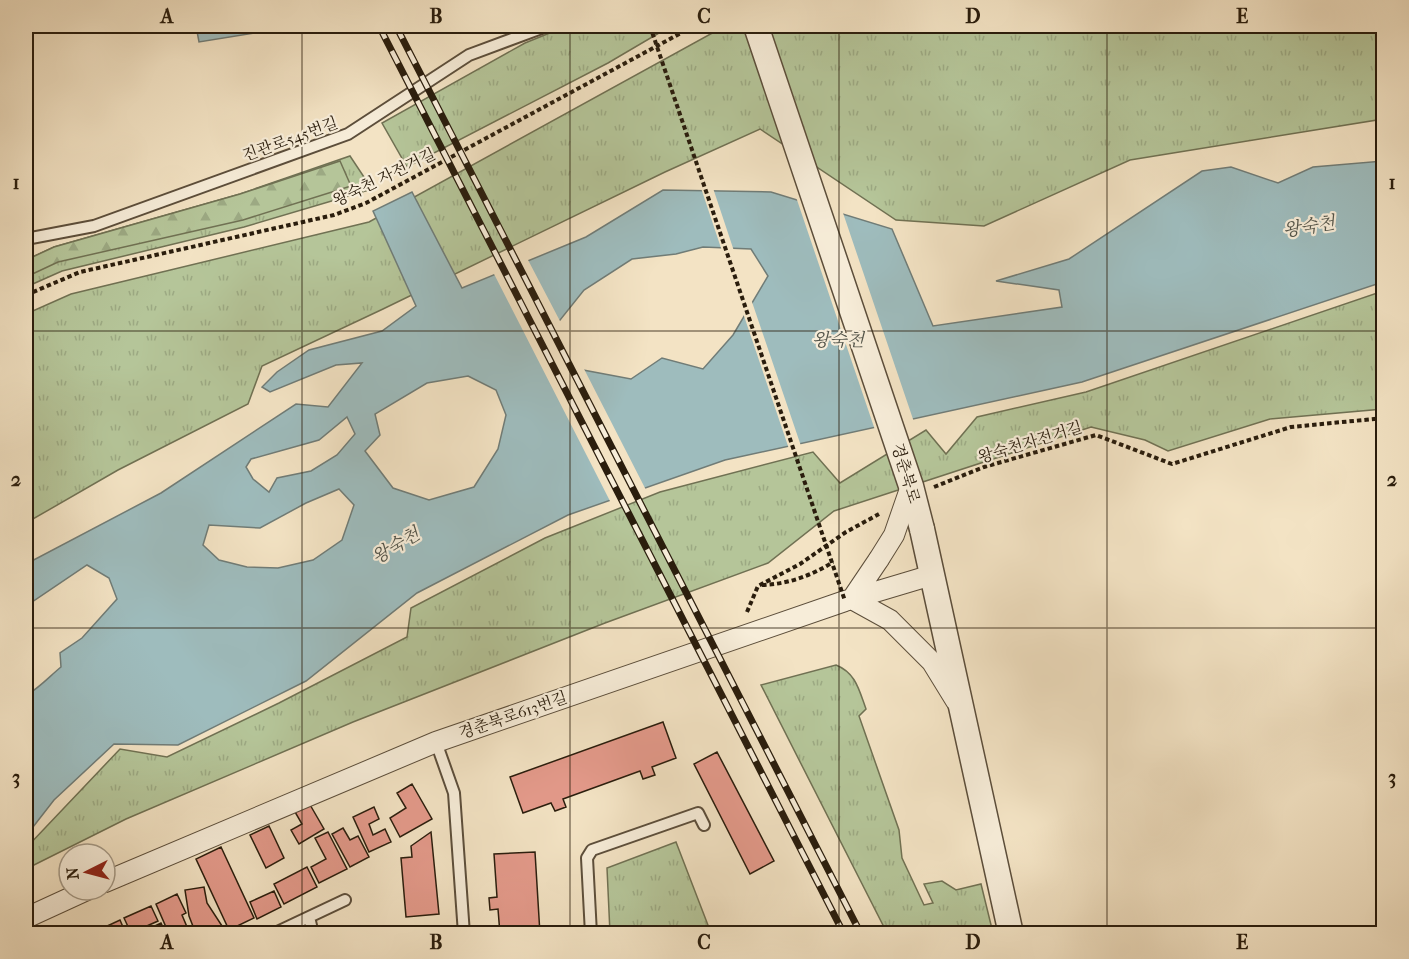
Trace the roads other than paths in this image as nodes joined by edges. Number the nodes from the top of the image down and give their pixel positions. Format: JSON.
{"nodes":[{"id":1,"x":547,"y":26,"type":"edge"},
{"id":2,"x":756,"y":26,"type":"edge"},
{"id":3,"x":26,"y":239,"type":"edge"},
{"id":4,"x":919,"y":488,"type":"junction"},
{"id":5,"x":932,"y":575,"type":"junction"},
{"id":6,"x":848,"y":600,"type":"junction"},
{"id":7,"x":962,"y":710,"type":"junction"},
{"id":8,"x":436,"y":742,"type":"junction"},
{"id":9,"x":704,"y":825,"type":"dead end"},
{"id":10,"x":117,"y":877,"type":"edge"},
{"id":11,"x":345,"y":900,"type":"dead end"},
{"id":12,"x":61,"y":902,"type":"edge"},
{"id":13,"x":309,"y":917,"type":"junction"},
{"id":14,"x":26,"y":918,"type":"edge"},
{"id":15,"x":273,"y":933,"type":"edge"},
{"id":16,"x":313,"y":933,"type":"edge"},
{"id":17,"x":464,"y":933,"type":"edge"},
{"id":18,"x":591,"y":933,"type":"edge"},
{"id":19,"x":1011,"y":933,"type":"edge"}],
"edges":[{"from":1,"to":3,"type":"lane","name":"진관로545번길"},
{"from":2,"to":4,"type":"street","name":"경춘북로","bridge":true},
{"from":4,"to":5,"type":"street","name":"경춘북로","bridge":true},
{"from":4,"to":6,"type":"street","bridge":true},
{"from":5,"to":6,"type":"street","name":"경춘북로613번길"},
{"from":5,"to":7,"type":"street","name":"경춘북로"},
{"from":6,"to":7,"type":"street"},
{"from":6,"to":8,"type":"street","name":"경춘북로613번길"},
{"from":7,"to":19,"type":"street","name":"경춘북로"},
{"from":8,"to":10,"type":"street","name":"경춘북로613번길"},
{"from":8,"to":17,"type":"lane"},
{"from":9,"to":18,"type":"lane"},
{"from":11,"to":13,"type":"lane"},
{"from":12,"to":14,"type":"street"},
{"from":13,"to":15,"type":"lane"},
{"from":13,"to":16,"type":"lane"}]}
